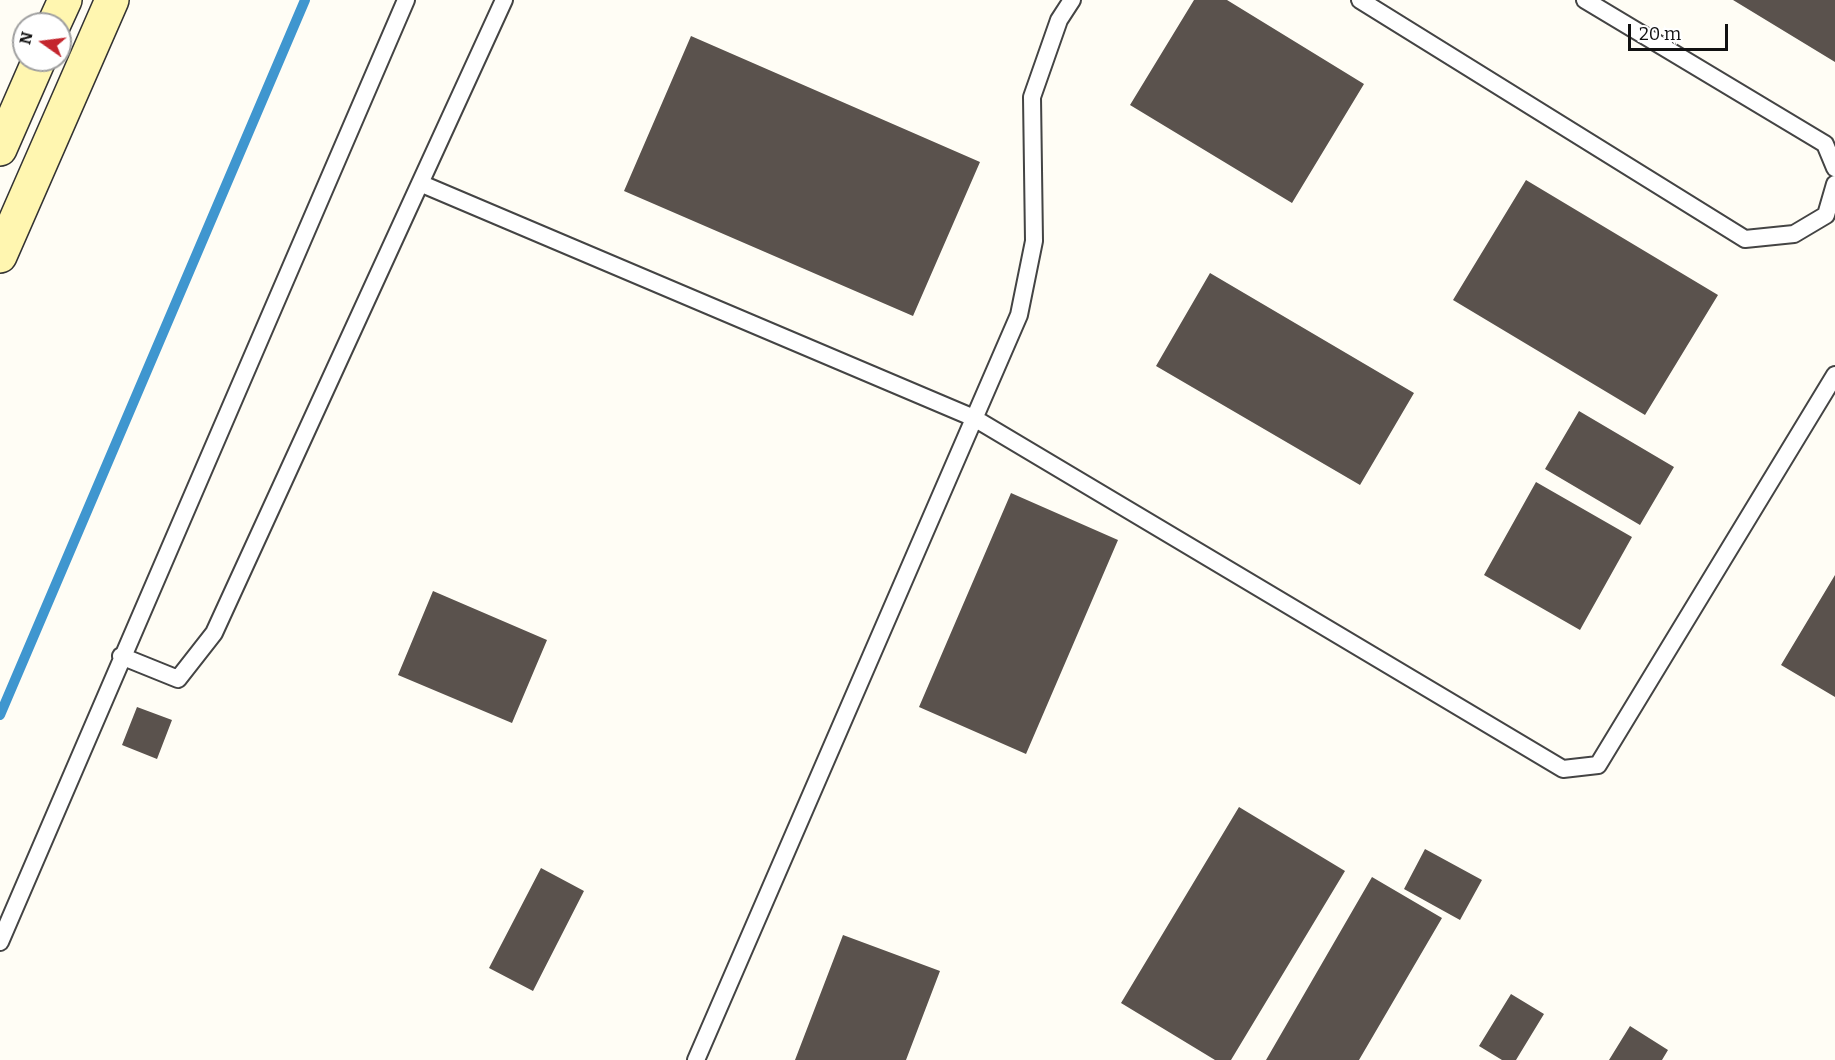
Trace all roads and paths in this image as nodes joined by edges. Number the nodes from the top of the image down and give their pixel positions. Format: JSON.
{"nodes":[{"id":1,"x":112,"y":0,"type":"edge"},
{"id":2,"x":405,"y":0,"type":"edge"},
{"id":3,"x":504,"y":0,"type":"edge"},
{"id":4,"x":1072,"y":0,"type":"edge"},
{"id":5,"x":1360,"y":0,"type":"edge"},
{"id":6,"x":1585,"y":0,"type":"edge"},
{"id":7,"x":34,"y":72,"type":"edge"},
{"id":8,"x":0,"y":149,"type":"edge"},
{"id":9,"x":1835,"y":168,"type":"edge"},
{"id":10,"x":422,"y":184,"type":"junction"},
{"id":11,"x":1835,"y":184,"type":"edge"},
{"id":12,"x":1831,"y":218,"type":"edge"},
{"id":13,"x":0,"y":256,"type":"edge"},
{"id":14,"x":1835,"y":375,"type":"edge"},
{"id":15,"x":974,"y":418,"type":"junction"},
{"id":16,"x":121,"y":656,"type":"junction"},
{"id":17,"x":0,"y":942,"type":"edge"},
{"id":18,"x":696,"y":1060,"type":"edge"}],
"edges":[{"from":1,"to":13,"type":"main road"},
{"from":2,"to":16,"type":"lane"},
{"from":3,"to":10,"type":"lane"},
{"from":4,"to":15,"type":"lane"},
{"from":5,"to":12,"type":"lane"},
{"from":6,"to":9,"type":"lane"},
{"from":7,"to":8,"type":"main road"},
{"from":10,"to":15,"type":"lane"},
{"from":10,"to":16,"type":"lane"},
{"from":11,"to":12,"type":"lane"},
{"from":14,"to":15,"type":"lane"},
{"from":15,"to":18,"type":"lane"},
{"from":16,"to":17,"type":"lane"}]}
